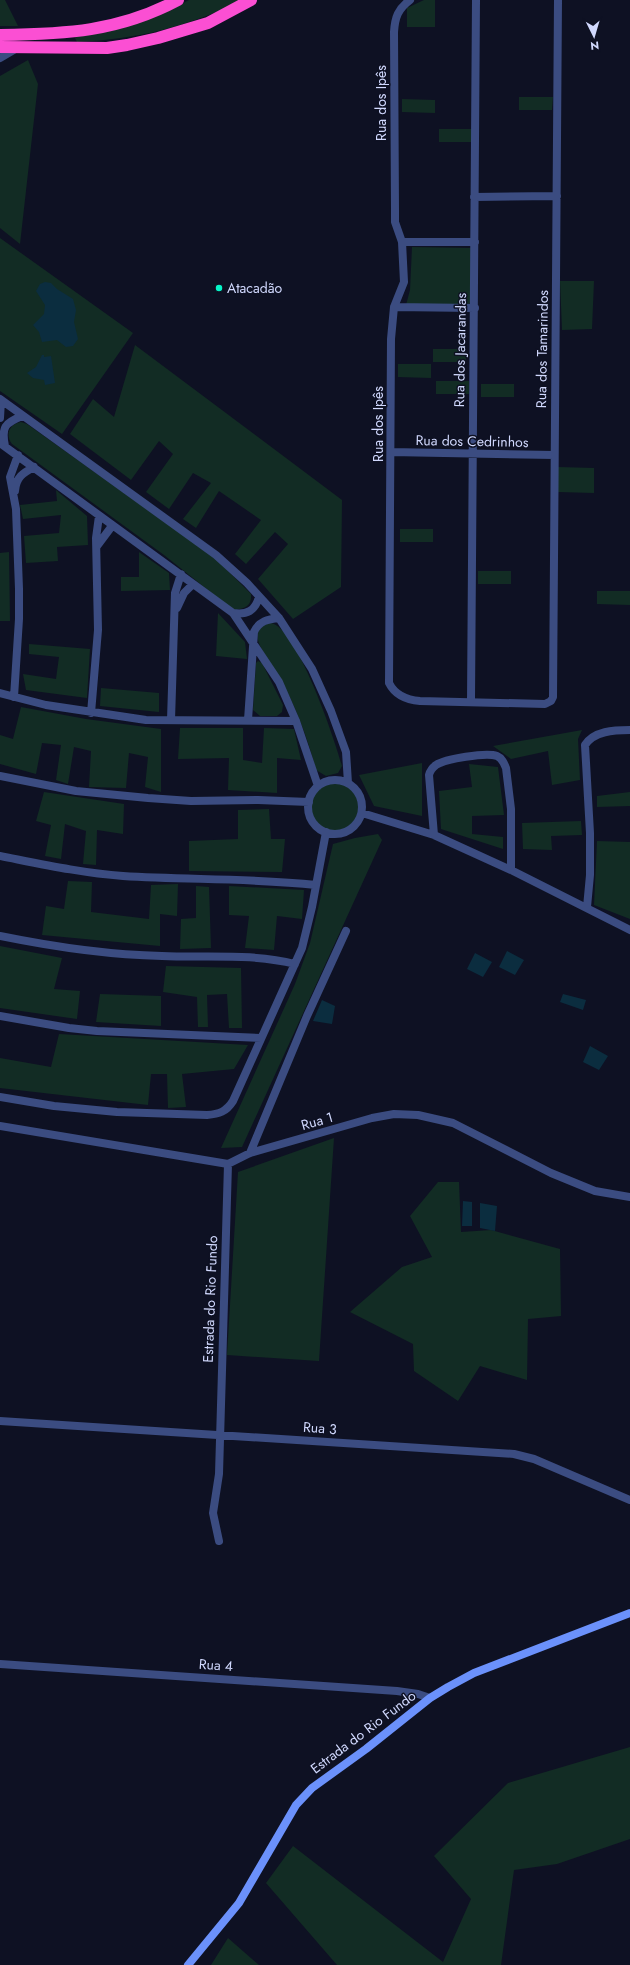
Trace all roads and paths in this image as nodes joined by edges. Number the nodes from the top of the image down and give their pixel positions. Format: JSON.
{"nodes":[{"id":1,"x":178,"y":0,"type":"edge"},
{"id":2,"x":252,"y":0,"type":"edge"},
{"id":3,"x":410,"y":0,"type":"edge"},
{"id":4,"x":476,"y":0,"type":"edge"},
{"id":5,"x":558,"y":0,"type":"edge"},
{"id":6,"x":0,"y":35,"type":"edge"},
{"id":7,"x":0,"y":47,"type":"edge"},
{"id":8,"x":19,"y":47,"type":"junction"},
{"id":9,"x":0,"y":58,"type":"edge"},
{"id":10,"x":557,"y":196,"type":"junction"},
{"id":11,"x":474,"y":197,"type":"junction"},
{"id":12,"x":402,"y":242,"type":"junction"},
{"id":13,"x":475,"y":242,"type":"junction"},
{"id":14,"x":394,"y":307,"type":"junction"},
{"id":15,"x":475,"y":308,"type":"junction"},
{"id":16,"x":0,"y":400,"type":"edge"},
{"id":17,"x":22,"y":416,"type":"junction"},
{"id":18,"x":0,"y":418,"type":"edge"},
{"id":19,"x":2,"y":444,"type":"edge"},
{"id":20,"x":391,"y":452,"type":"junction"},
{"id":21,"x":471,"y":453,"type":"junction"},
{"id":22,"x":18,"y":455,"type":"junction"},
{"id":23,"x":554,"y":455,"type":"junction"},
{"id":24,"x":34,"y":467,"type":"junction"},
{"id":25,"x":14,"y":495,"type":"junction"},
{"id":26,"x":99,"y":516,"type":"junction"},
{"id":27,"x":112,"y":526,"type":"junction"},
{"id":28,"x":97,"y":546,"type":"junction"},
{"id":29,"x":181,"y":574,"type":"junction"},
{"id":30,"x":193,"y":584,"type":"junction"},
{"id":31,"x":259,"y":597,"type":"junction"},
{"id":32,"x":176,"y":610,"type":"junction"},
{"id":33,"x":233,"y":614,"type":"junction"},
{"id":34,"x":279,"y":618,"type":"junction"},
{"id":35,"x":253,"y":643,"type":"junction"},
{"id":36,"x":0,"y":693,"type":"edge"},
{"id":37,"x":14,"y":697,"type":"junction"},
{"id":38,"x":553,"y":698,"type":"joint"},
{"id":39,"x":470,"y":701,"type":"junction"},
{"id":40,"x":91,"y":713,"type":"junction"},
{"id":41,"x":171,"y":720,"type":"junction"},
{"id":42,"x":248,"y":720,"type":"junction"},
{"id":43,"x":296,"y":721,"type":"junction"},
{"id":44,"x":630,"y":730,"type":"edge"},
{"id":45,"x":0,"y":776,"type":"edge"},
{"id":46,"x":348,"y":783,"type":"junction"},
{"id":47,"x":318,"y":786,"type":"junction"},
{"id":48,"x":308,"y":802,"type":"junction"},
{"id":49,"x":362,"y":813,"type":"junction"},
{"id":50,"x":326,"y":832,"type":"junction"},
{"id":51,"x":434,"y":836,"type":"junction"},
{"id":52,"x":0,"y":856,"type":"edge"},
{"id":53,"x":511,"y":870,"type":"junction"},
{"id":54,"x":316,"y":885,"type":"junction"},
{"id":55,"x":587,"y":907,"type":"junction"},
{"id":56,"x":630,"y":930,"type":"edge"},
{"id":57,"x":346,"y":931,"type":"dead end"},
{"id":58,"x":0,"y":936,"type":"edge"},
{"id":59,"x":296,"y":964,"type":"junction"},
{"id":60,"x":0,"y":1016,"type":"edge"},
{"id":61,"x":261,"y":1038,"type":"junction"},
{"id":62,"x":0,"y":1097,"type":"edge"},
{"id":63,"x":0,"y":1126,"type":"edge"},
{"id":64,"x":250,"y":1154,"type":"junction"},
{"id":65,"x":228,"y":1164,"type":"junction"},
{"id":66,"x":630,"y":1197,"type":"edge"},
{"id":67,"x":0,"y":1421,"type":"edge"},
{"id":68,"x":219,"y":1435,"type":"junction"},
{"id":69,"x":630,"y":1500,"type":"edge"},
{"id":70,"x":219,"y":1541,"type":"dead end"},
{"id":71,"x":630,"y":1613,"type":"edge"},
{"id":72,"x":0,"y":1664,"type":"edge"},
{"id":73,"x":430,"y":1698,"type":"junction"},
{"id":74,"x":188,"y":1965,"type":"edge"}],
"edges":[{"from":1,"to":6,"type":"highway"},
{"from":2,"to":8,"type":"highway"},
{"from":3,"to":12,"type":"street","name":"Rua dos Ipês"},
{"from":4,"to":11,"type":"street","name":"Rua dos Jacarandas"},
{"from":5,"to":10,"type":"street","name":"Rua dos Tamarindos"},
{"from":7,"to":8,"type":"highway"},
{"from":8,"to":9,"type":"street"},
{"from":10,"to":11,"type":"street"},
{"from":10,"to":23,"type":"street","name":"Rua dos Tamarindos"},
{"from":11,"to":13,"type":"street","name":"Rua dos Jacarandas"},
{"from":12,"to":13,"type":"street"},
{"from":12,"to":14,"type":"street","name":"Rua dos Ipês"},
{"from":13,"to":15,"type":"street","name":"Rua dos Jacarandas"},
{"from":14,"to":15,"type":"street"},
{"from":14,"to":20,"type":"street","name":"Rua dos Ipês"},
{"from":15,"to":21,"type":"street","name":"Rua dos Jacarandas"},
{"from":16,"to":17,"type":"street"},
{"from":16,"to":18,"type":"street"},
{"from":17,"to":19,"type":"street"},
{"from":17,"to":31,"type":"street"},
{"from":19,"to":22,"type":"street"},
{"from":20,"to":21,"type":"street","name":"Rua dos Cedrinhos"},
{"from":20,"to":39,"type":"street","name":"Rua dos Ipês"},
{"from":21,"to":23,"type":"street","name":"Rua dos Cedrinhos"},
{"from":21,"to":39,"type":"street","name":"Rua dos Jacarandas"},
{"from":22,"to":24,"type":"street"},
{"from":22,"to":25,"type":"street"},
{"from":23,"to":38,"type":"street","name":"Rua dos Tamarindos"},
{"from":24,"to":25,"type":"street"},
{"from":24,"to":26,"type":"street"},
{"from":25,"to":37,"type":"street"},
{"from":26,"to":27,"type":"street"},
{"from":26,"to":28,"type":"street"},
{"from":27,"to":28,"type":"street"},
{"from":27,"to":29,"type":"street"},
{"from":28,"to":40,"type":"street"},
{"from":29,"to":30,"type":"street"},
{"from":29,"to":32,"type":"street"},
{"from":30,"to":32,"type":"street"},
{"from":30,"to":33,"type":"street"},
{"from":31,"to":33,"type":"street"},
{"from":31,"to":34,"type":"street"},
{"from":32,"to":41,"type":"street"},
{"from":33,"to":35,"type":"street"},
{"from":34,"to":35,"type":"street"},
{"from":34,"to":46,"type":"street"},
{"from":35,"to":42,"type":"street"},
{"from":35,"to":43,"type":"street"},
{"from":36,"to":37,"type":"street"},
{"from":37,"to":40,"type":"street"},
{"from":38,"to":39,"type":"street","name":"Rua dos Ipês"},
{"from":40,"to":41,"type":"street"},
{"from":41,"to":42,"type":"street"},
{"from":42,"to":43,"type":"street"},
{"from":43,"to":47,"type":"street"},
{"from":44,"to":55,"type":"street"},
{"from":45,"to":48,"type":"street"},
{"from":46,"to":47,"type":"street"},
{"from":46,"to":49,"type":"street"},
{"from":47,"to":48,"type":"street"},
{"from":48,"to":50,"type":"street"},
{"from":49,"to":50,"type":"street"},
{"from":49,"to":51,"type":"street"},
{"from":50,"to":54,"type":"street"},
{"from":51,"to":53,"type":"street"},
{"from":51,"to":53,"type":"street"},
{"from":52,"to":54,"type":"street"},
{"from":53,"to":55,"type":"street"},
{"from":54,"to":59,"type":"street"},
{"from":55,"to":56,"type":"street"},
{"from":57,"to":64,"type":"street"},
{"from":58,"to":59,"type":"street"},
{"from":59,"to":61,"type":"street"},
{"from":60,"to":61,"type":"street"},
{"from":61,"to":62,"type":"street"},
{"from":63,"to":65,"type":"street"},
{"from":64,"to":65,"type":"street","name":"Rua 1"},
{"from":64,"to":66,"type":"street","name":"Rua 1"},
{"from":65,"to":68,"type":"street","name":"Estrada do Rio Fundo"},
{"from":67,"to":68,"type":"street","name":"Rua 3"},
{"from":68,"to":69,"type":"street","name":"Rua 3"},
{"from":68,"to":70,"type":"street","name":"Estrada do Rio Fundo"},
{"from":71,"to":73,"type":"street","name":"Estrada do Rio Fundo"},
{"from":72,"to":73,"type":"street","name":"Rua 4"},
{"from":73,"to":74,"type":"street","name":"Estrada do Rio Fundo"}]}
